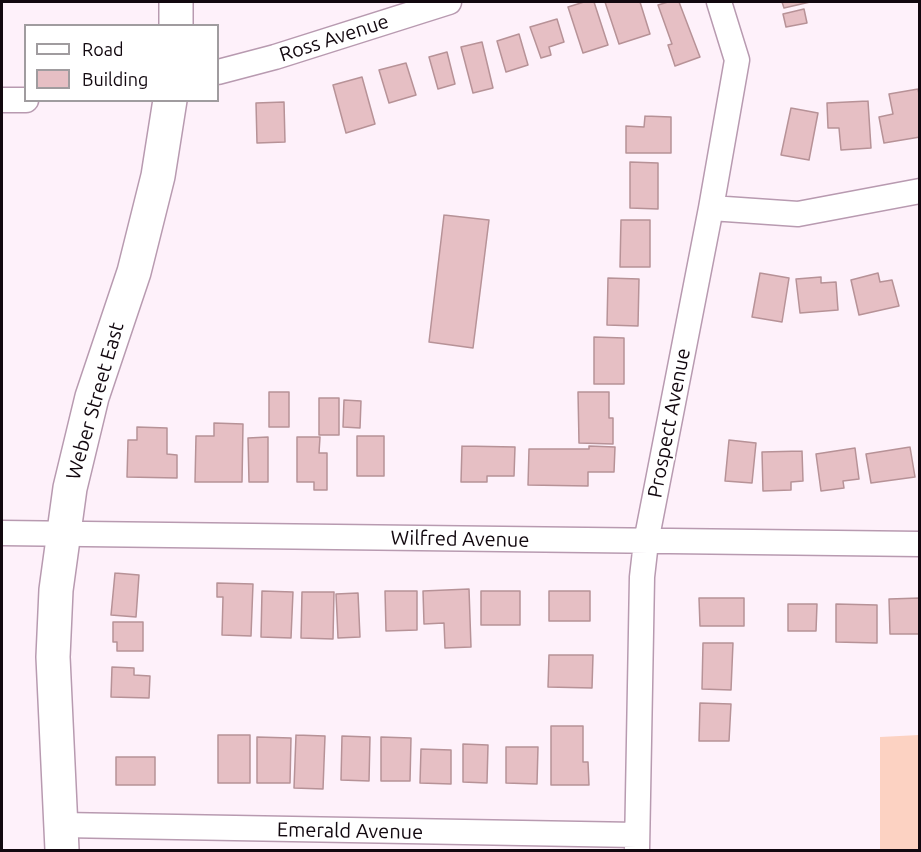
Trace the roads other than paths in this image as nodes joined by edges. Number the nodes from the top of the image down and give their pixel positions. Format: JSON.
{"nodes":[{"id":1,"x":176,"y":2,"type":"edge"},
{"id":2,"x":449,"y":2,"type":"edge"},
{"id":3,"x":719,"y":2,"type":"edge"},
{"id":4,"x":176,"y":24,"type":"edge"},
{"id":5,"x":219,"y":72,"type":"edge"},
{"id":6,"x":2,"y":100,"type":"edge"},
{"id":7,"x":24,"y":100,"type":"edge"},
{"id":8,"x":170,"y":102,"type":"edge"},
{"id":9,"x":920,"y":191,"type":"edge"},
{"id":10,"x":711,"y":208,"type":"junction"},
{"id":11,"x":2,"y":533,"type":"edge"},
{"id":12,"x":64,"y":533,"type":"junction"},
{"id":13,"x":646,"y":542,"type":"junction"},
{"id":14,"x":920,"y":544,"type":"edge"},
{"id":15,"x":62,"y":838,"type":"edge"},
{"id":16,"x":637,"y":843,"type":"edge"}],
"edges":[{"from":1,"to":4,"type":"main road"},
{"from":2,"to":5,"type":"street","name":"Ross Avenue"},
{"from":3,"to":10,"type":"street","name":"Prospect Avenue"},
{"from":6,"to":7,"type":"street"},
{"from":8,"to":12,"type":"main road","name":"Weber Street East"},
{"from":9,"to":10,"type":"street"},
{"from":10,"to":13,"type":"street","name":"Prospect Avenue"},
{"from":11,"to":12,"type":"street","name":"Wilfred Avenue"},
{"from":12,"to":13,"type":"street","name":"Wilfred Avenue"},
{"from":12,"to":15,"type":"main road","name":"Weber Street East"},
{"from":13,"to":14,"type":"street","name":"Wilfred Avenue"},
{"from":13,"to":16,"type":"street","name":"Prospect Avenue"},
{"from":15,"to":16,"type":"street","name":"Emerald Avenue"}]}
